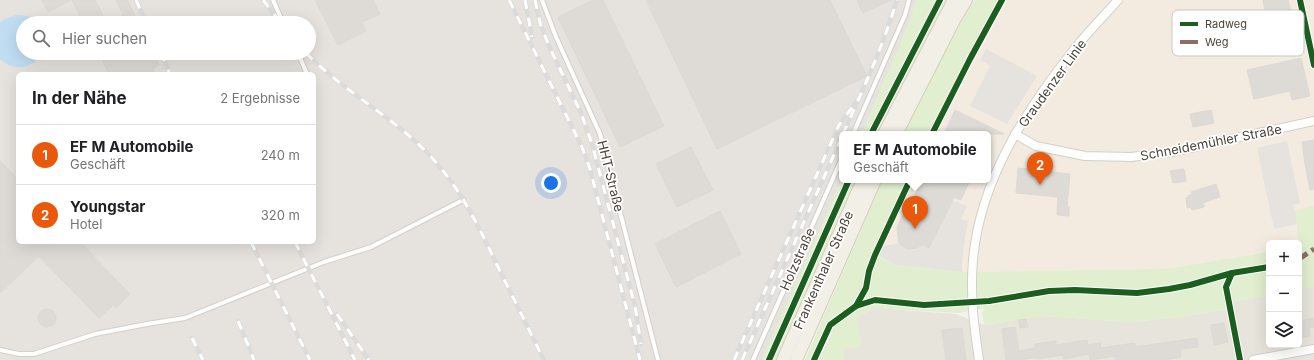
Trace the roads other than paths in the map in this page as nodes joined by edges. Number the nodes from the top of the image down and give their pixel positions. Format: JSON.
{"nodes":[{"id":1,"x":273,"y":0,"type":"edge"},
{"id":2,"x":542,"y":0,"type":"edge"},
{"id":3,"x":909,"y":0,"type":"edge"},
{"id":4,"x":954,"y":0,"type":"edge"},
{"id":5,"x":966,"y":0,"type":"edge"},
{"id":6,"x":1118,"y":0,"type":"edge"},
{"id":7,"x":281,"y":16,"type":"edge"},
{"id":8,"x":301,"y":60,"type":"edge"},
{"id":9,"x":306,"y":72,"type":"edge"},
{"id":10,"x":1314,"y":121,"type":"edge"},
{"id":11,"x":854,"y":131,"type":"edge"},
{"id":12,"x":886,"y":131,"type":"edge"},
{"id":13,"x":898,"y":131,"type":"edge"},
{"id":14,"x":1016,"y":134,"type":"junction"},
{"id":15,"x":839,"y":165,"type":"edge"},
{"id":16,"x":862,"y":183,"type":"edge"},
{"id":17,"x":874,"y":183,"type":"edge"},
{"id":18,"x":463,"y":200,"type":"dead end"},
{"id":19,"x":1314,"y":349,"type":"edge"},
{"id":20,"x":0,"y":350,"type":"edge"},
{"id":21,"x":658,"y":360,"type":"edge"},
{"id":22,"x":753,"y":360,"type":"edge"},
{"id":23,"x":783,"y":360,"type":"edge"},
{"id":24,"x":796,"y":360,"type":"edge"},
{"id":25,"x":979,"y":360,"type":"edge"},
{"id":26,"x":1253,"y":360,"type":"edge"}],
"edges":[{"from":1,"to":7,"type":"lane"},
{"from":2,"to":21,"type":"lane","name":"HHT-Straße"},
{"from":3,"to":11,"type":"lane"},
{"from":4,"to":12,"type":"main road"},
{"from":5,"to":13,"type":"main road"},
{"from":6,"to":14,"type":"street","name":"Graudenzer Linie"},
{"from":8,"to":9,"type":"lane"},
{"from":10,"to":14,"type":"street","name":"Schneidemühler Straße"},
{"from":14,"to":25,"type":"street","name":"Graudenzer Linie"},
{"from":15,"to":22,"type":"lane","name":"Holzstraße"},
{"from":16,"to":23,"type":"main road","name":"Frankenthaler Straße"},
{"from":17,"to":24,"type":"main road","name":"Frankenthaler Straße"},
{"from":18,"to":20,"type":"lane"},
{"from":19,"to":26,"type":"street"}]}
